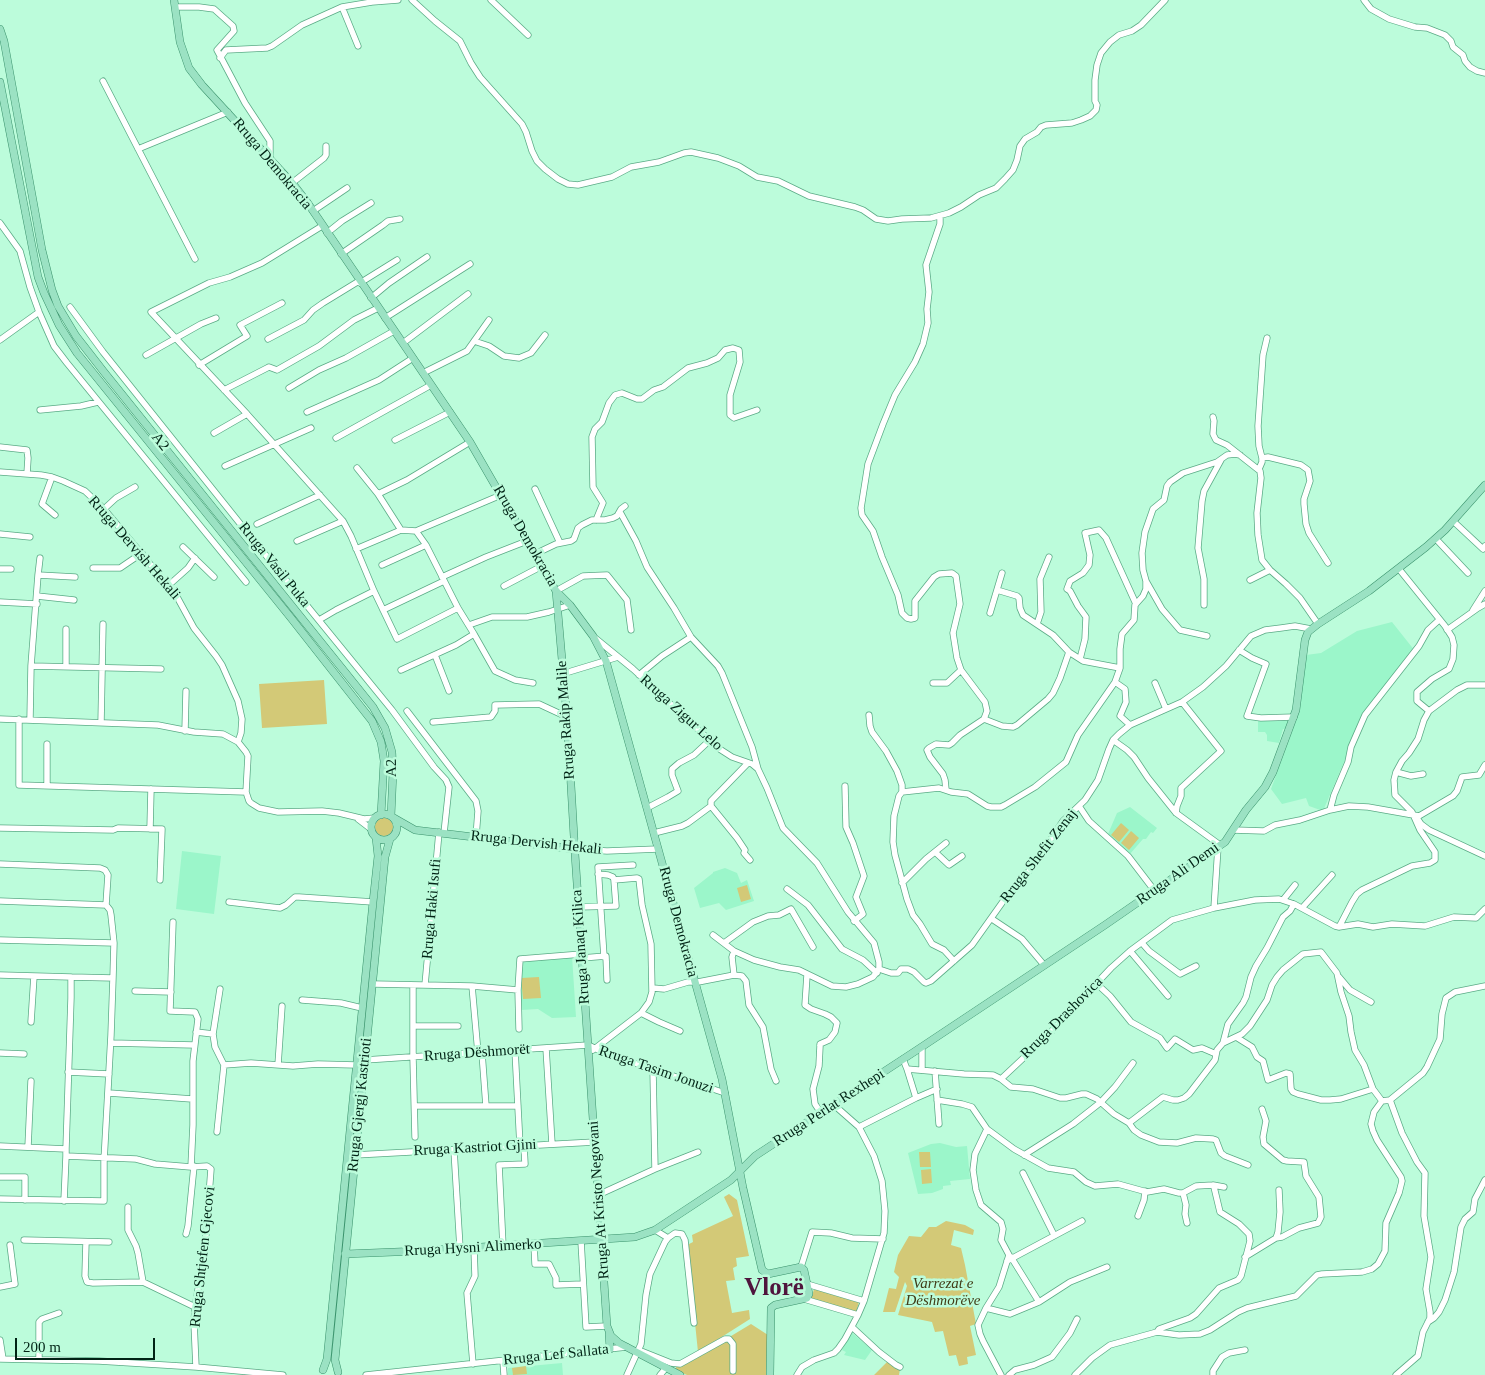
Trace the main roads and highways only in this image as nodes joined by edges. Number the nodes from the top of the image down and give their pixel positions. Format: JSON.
{"nodes":[{"id":1,"x":174,"y":4,"type":"edge"},
{"id":2,"x":0,"y":29,"type":"edge"},
{"id":3,"x":0,"y":82,"type":"edge"},
{"id":4,"x":1485,"y":485,"type":"edge"},
{"id":5,"x":1481,"y":490,"type":"edge"},
{"id":6,"x":556,"y":591,"type":"junction"},
{"id":7,"x":378,"y":816,"type":"junction"},
{"id":8,"x":393,"y":817,"type":"junction"},
{"id":9,"x":415,"y":830,"type":"junction"},
{"id":10,"x":376,"y":838,"type":"junction"},
{"id":11,"x":392,"y":838,"type":"junction"},
{"id":12,"x":574,"y":849,"type":"junction"},
{"id":13,"x":922,"y":1047,"type":"joint"},
{"id":14,"x":591,"y":1049,"type":"joint"},
{"id":15,"x":740,"y":1172,"type":"junction"},
{"id":16,"x":655,"y":1230,"type":"joint"},
{"id":17,"x":601,"y":1240,"type":"junction"},
{"id":18,"x":345,"y":1254,"type":"junction"},
{"id":19,"x":608,"y":1328,"type":"junction"},
{"id":20,"x":610,"y":1349,"type":"road end"},
{"id":21,"x":321,"y":1372,"type":"edge"},
{"id":22,"x":338,"y":1374,"type":"edge"},
{"id":23,"x":680,"y":1375,"type":"edge"},
{"id":24,"x":770,"y":1375,"type":"edge"}],
"edges":[{"from":1,"to":6,"type":"main road","name":"Rruga Demokracia"},
{"from":2,"to":8,"type":"main road","name":"A2"},
{"from":3,"to":7,"type":"main road","name":"A2"},
{"from":4,"to":5,"type":"main road"},
{"from":5,"to":13,"type":"main road","name":"Rruga Ali Demi"},
{"from":6,"to":12,"type":"main road","name":"Rruga Rakip Malile"},
{"from":6,"to":15,"type":"main road","name":"Rruga Demokracia"},
{"from":7,"to":8,"type":"main road"},
{"from":7,"to":10,"type":"main road"},
{"from":8,"to":9,"type":"main road","name":"Rruga Dervish Hekali"},
{"from":8,"to":11,"type":"main road"},
{"from":9,"to":11,"type":"main road","name":"Rruga Dervish Hekali"},
{"from":9,"to":12,"type":"main road","name":"Rruga Dervish Hekali"},
{"from":10,"to":11,"type":"main road"},
{"from":10,"to":21,"type":"main road","name":"Rruga Gjergj Kastrioti"},
{"from":11,"to":18,"type":"main road","name":"Rruga Gjergj Kastrioti"},
{"from":12,"to":14,"type":"main road","name":"Rruga Janaq Kilica"},
{"from":13,"to":15,"type":"main road","name":"Rruga Perlat Rexhepi"},
{"from":14,"to":17,"type":"main road","name":"Rruga At Kristo Negovani"},
{"from":15,"to":16,"type":"main road","name":"Rruga Perlat Rexhepi"},
{"from":15,"to":24,"type":"main road","name":"Rruga Demokracia"},
{"from":16,"to":17,"type":"main road","name":"Rruga Hysni Alimerko"},
{"from":17,"to":18,"type":"main road","name":"Rruga Hysni Alimerko"},
{"from":17,"to":19,"type":"main road","name":"Rruga At Kristo Negovani"},
{"from":18,"to":22,"type":"main road","name":"Rruga Gjergj Kastrioti"},
{"from":19,"to":20,"type":"main road","name":"Rruga At Kristo Negovani"},
{"from":19,"to":23,"type":"main road"},
{"from":21,"to":22,"type":"main road"}]}
